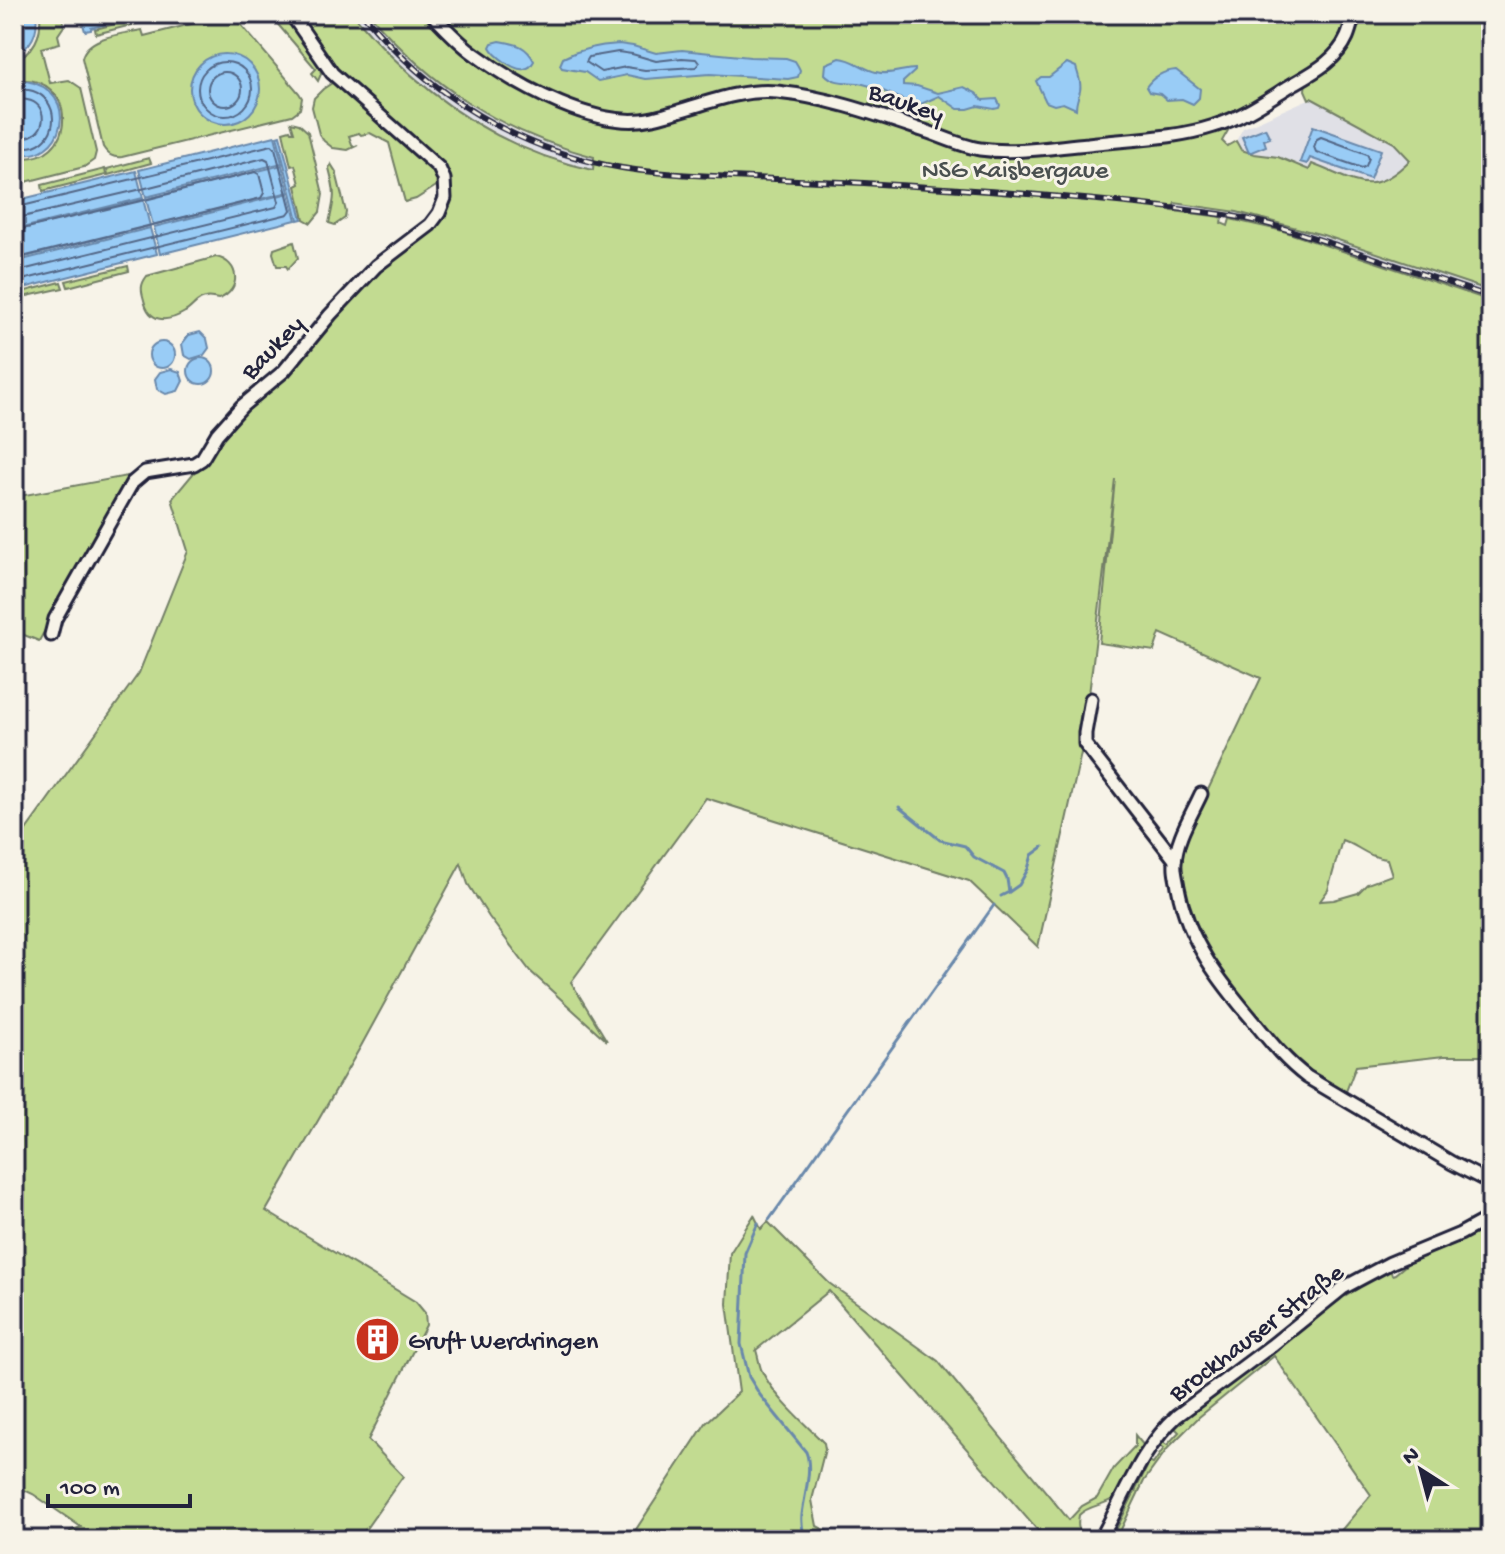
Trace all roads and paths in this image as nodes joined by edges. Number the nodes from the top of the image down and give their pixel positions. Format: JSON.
{"nodes":[{"id":1,"x":291,"y":14,"type":"edge"},
{"id":2,"x":432,"y":14,"type":"edge"},
{"id":3,"x":1354,"y":14,"type":"edge"},
{"id":4,"x":51,"y":635,"type":"dead end"},
{"id":5,"x":1091,"y":699,"type":"dead end"},
{"id":6,"x":1201,"y":794,"type":"dead end"},
{"id":7,"x":1175,"y":860,"type":"junction"},
{"id":8,"x":1491,"y":1183,"type":"edge"},
{"id":9,"x":1491,"y":1217,"type":"edge"},
{"id":10,"x":1100,"y":1540,"type":"edge"}],
"edges":[{"from":1,"to":4,"type":"street","name":"Baukey"},
{"from":2,"to":3,"type":"street","name":"Baukey"},
{"from":5,"to":7,"type":"street"},
{"from":6,"to":7,"type":"street"},
{"from":7,"to":8,"type":"street"},
{"from":9,"to":10,"type":"street","name":"Brockhauser Straße"}]}
